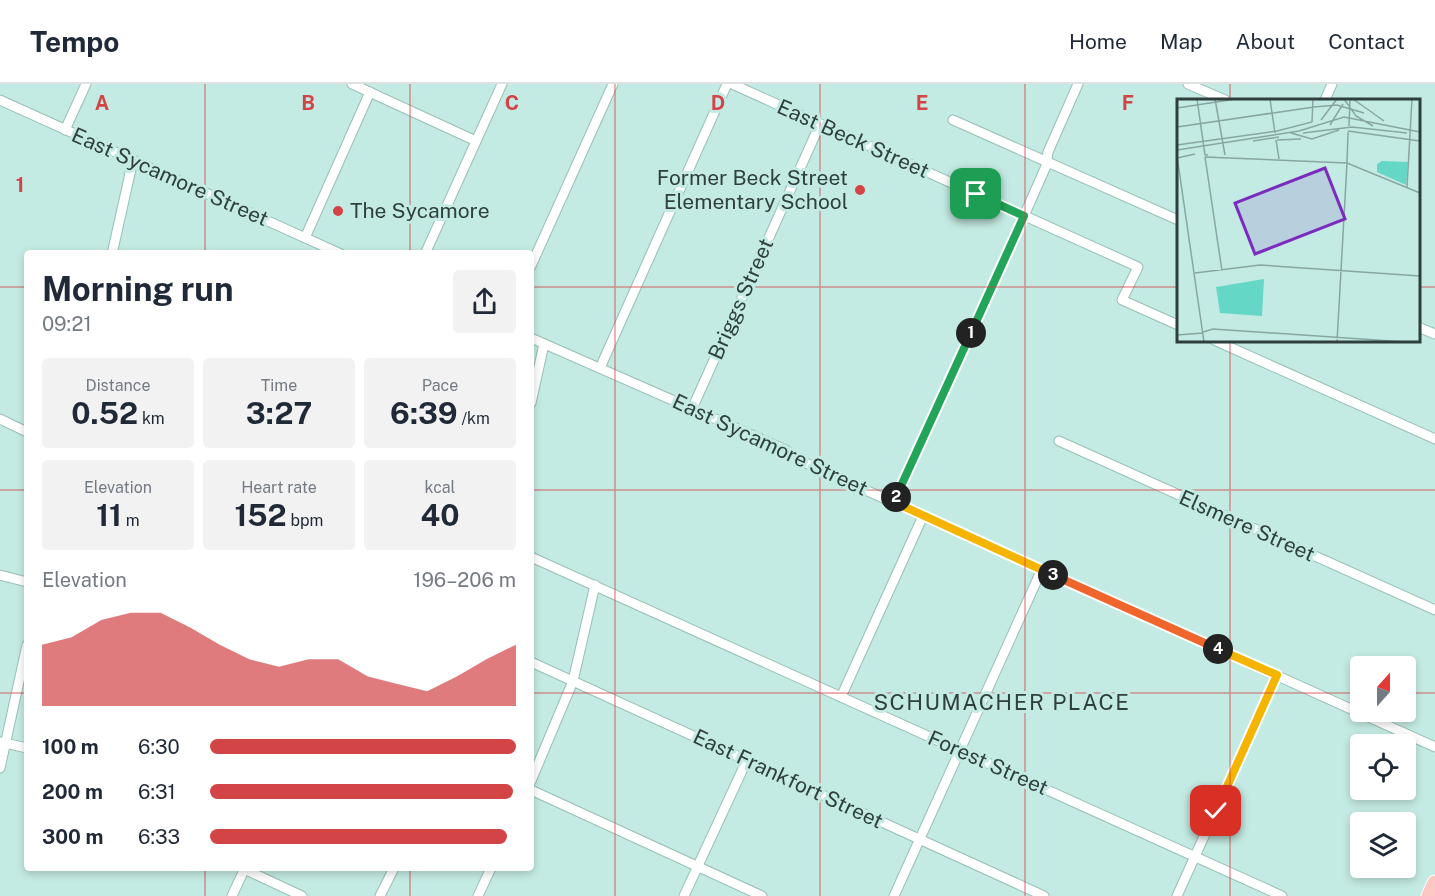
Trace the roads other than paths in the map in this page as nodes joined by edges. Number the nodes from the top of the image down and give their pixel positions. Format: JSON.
{"nodes":[{"id":1,"x":86,"y":84,"type":"edge"},
{"id":2,"x":351,"y":84,"type":"edge"},
{"id":3,"x":502,"y":84,"type":"edge"},
{"id":4,"x":613,"y":84,"type":"edge"},
{"id":5,"x":727,"y":84,"type":"edge"},
{"id":6,"x":732,"y":84,"type":"edge"},
{"id":7,"x":1078,"y":84,"type":"edge"},
{"id":8,"x":1188,"y":84,"type":"edge"},
{"id":9,"x":1332,"y":84,"type":"edge"},
{"id":10,"x":368,"y":89,"type":"edge"},
{"id":11,"x":1223,"y":99,"type":"edge"},
{"id":12,"x":1325,"y":99,"type":"edge"},
{"id":13,"x":0,"y":100,"type":"edge"},
{"id":14,"x":953,"y":120,"type":"dead end"},
{"id":15,"x":820,"y":124,"type":"junction"},
{"id":16,"x":65,"y":130,"type":"junction"},
{"id":17,"x":476,"y":141,"type":"junction"},
{"id":18,"x":133,"y":160,"type":"junction"},
{"id":19,"x":1046,"y":160,"type":"junction"},
{"id":20,"x":1024,"y":216,"type":"junction"},
{"id":21,"x":1177,"y":219,"type":"edge"},
{"id":22,"x":305,"y":238,"type":"junction"},
{"id":23,"x":319,"y":249,"type":"edge"},
{"id":24,"x":113,"y":250,"type":"edge"},
{"id":25,"x":428,"y":250,"type":"edge"},
{"id":26,"x":534,"y":259,"type":"edge"},
{"id":27,"x":1177,"y":324,"type":"edge"},
{"id":28,"x":1420,"y":327,"type":"edge"},
{"id":29,"x":1435,"y":334,"type":"edge"},
{"id":30,"x":534,"y":339,"type":"edge"},
{"id":31,"x":1218,"y":342,"type":"edge"},
{"id":32,"x":544,"y":344,"type":"junction"},
{"id":33,"x":600,"y":368,"type":"junction"},
{"id":34,"x":534,"y":389,"type":"edge"},
{"id":35,"x":692,"y":409,"type":"junction"},
{"id":36,"x":0,"y":419,"type":"edge"},
{"id":37,"x":24,"y":431,"type":"edge"},
{"id":38,"x":1435,"y":439,"type":"edge"},
{"id":39,"x":1059,"y":441,"type":"dead end"},
{"id":40,"x":894,"y":502,"type":"junction"},
{"id":41,"x":923,"y":516,"type":"junction"},
{"id":42,"x":534,"y":557,"type":"edge"},
{"id":43,"x":1042,"y":569,"type":"junction"},
{"id":44,"x":0,"y":575,"type":"edge"},
{"id":45,"x":24,"y":581,"type":"edge"},
{"id":46,"x":595,"y":585,"type":"junction"},
{"id":47,"x":1435,"y":610,"type":"edge"},
{"id":48,"x":24,"y":657,"type":"edge"},
{"id":49,"x":534,"y":663,"type":"edge"},
{"id":50,"x":1277,"y":675,"type":"junction"},
{"id":51,"x":573,"y":681,"type":"junction"},
{"id":52,"x":841,"y":697,"type":"junction"},
{"id":53,"x":3,"y":742,"type":"edge"},
{"id":54,"x":24,"y":747,"type":"edge"},
{"id":55,"x":1435,"y":747,"type":"edge"},
{"id":56,"x":960,"y":751,"type":"junction"},
{"id":57,"x":747,"y":760,"type":"junction"},
{"id":58,"x":0,"y":768,"type":"edge"},
{"id":59,"x":534,"y":774,"type":"edge"},
{"id":60,"x":534,"y":791,"type":"edge"},
{"id":61,"x":919,"y":839,"type":"junction"},
{"id":62,"x":1195,"y":857,"type":"junction"},
{"id":63,"x":699,"y":867,"type":"junction"},
{"id":64,"x":243,"y":871,"type":"edge"},
{"id":65,"x":248,"y":871,"type":"edge"},
{"id":66,"x":392,"y":871,"type":"edge"},
{"id":67,"x":490,"y":871,"type":"edge"},
{"id":68,"x":1435,"y":883,"type":"edge"},
{"id":69,"x":232,"y":896,"type":"edge"},
{"id":70,"x":302,"y":896,"type":"edge"},
{"id":71,"x":380,"y":896,"type":"edge"},
{"id":72,"x":478,"y":896,"type":"edge"},
{"id":73,"x":684,"y":896,"type":"edge"},
{"id":74,"x":762,"y":896,"type":"edge"},
{"id":75,"x":894,"y":896,"type":"edge"},
{"id":76,"x":1044,"y":896,"type":"edge"},
{"id":77,"x":1177,"y":896,"type":"edge"},
{"id":78,"x":1282,"y":896,"type":"edge"},
{"id":79,"x":1429,"y":896,"type":"edge"}],
"edges":[{"from":1,"to":16,"type":"street"},
{"from":2,"to":10,"type":"street"},
{"from":3,"to":17,"type":"street"},
{"from":4,"to":26,"type":"street"},
{"from":5,"to":33,"type":"street"},
{"from":6,"to":15,"type":"street","name":"East Beck Street"},
{"from":7,"to":19,"type":"street"},
{"from":8,"to":11,"type":"street"},
{"from":9,"to":12,"type":"street"},
{"from":10,"to":17,"type":"street"},
{"from":10,"to":22,"type":"street"},
{"from":13,"to":16,"type":"street","name":"East Sycamore Street"},
{"from":14,"to":19,"type":"street"},
{"from":15,"to":20,"type":"street","name":"East Beck Street"},
{"from":15,"to":35,"type":"street","name":"Briggs Street"},
{"from":16,"to":18,"type":"street","name":"East Sycamore Street"},
{"from":17,"to":25,"type":"street"},
{"from":18,"to":22,"type":"street","name":"East Sycamore Street"},
{"from":18,"to":24,"type":"street"},
{"from":19,"to":20,"type":"street"},
{"from":19,"to":21,"type":"street"},
{"from":20,"to":27,"type":"street","name":"East Beck Street"},
{"from":20,"to":40,"type":"street"},
{"from":22,"to":23,"type":"street","name":"East Sycamore Street"},
{"from":28,"to":29,"type":"street"},
{"from":30,"to":32,"type":"street","name":"East Sycamore Street"},
{"from":31,"to":38,"type":"street"},
{"from":32,"to":33,"type":"street","name":"East Sycamore Street"},
{"from":32,"to":34,"type":"street"},
{"from":33,"to":35,"type":"street","name":"East Sycamore Street"},
{"from":35,"to":40,"type":"street","name":"East Sycamore Street"},
{"from":36,"to":37,"type":"street"},
{"from":39,"to":47,"type":"street","name":"Elsmere Street"},
{"from":40,"to":41,"type":"street","name":"East Sycamore Street"},
{"from":41,"to":43,"type":"street","name":"East Sycamore Street"},
{"from":41,"to":52,"type":"street"},
{"from":42,"to":46,"type":"street","name":"Forest Street"},
{"from":43,"to":50,"type":"street","name":"East Sycamore Street"},
{"from":43,"to":56,"type":"street"},
{"from":44,"to":45,"type":"street"},
{"from":46,"to":51,"type":"street"},
{"from":46,"to":52,"type":"street","name":"Forest Street"},
{"from":48,"to":53,"type":"street"},
{"from":49,"to":51,"type":"street","name":"East Frankfort Street"},
{"from":50,"to":55,"type":"street","name":"East Sycamore Street"},
{"from":50,"to":62,"type":"street"},
{"from":51,"to":57,"type":"street","name":"East Frankfort Street"},
{"from":51,"to":59,"type":"street"},
{"from":52,"to":56,"type":"street","name":"Forest Street"},
{"from":53,"to":54,"type":"street"},
{"from":53,"to":58,"type":"street"},
{"from":56,"to":61,"type":"street"},
{"from":56,"to":62,"type":"street","name":"Forest Street"},
{"from":57,"to":61,"type":"street","name":"East Frankfort Street"},
{"from":57,"to":63,"type":"street"},
{"from":60,"to":63,"type":"street"},
{"from":61,"to":75,"type":"street"},
{"from":61,"to":76,"type":"street","name":"East Frankfort Street"},
{"from":62,"to":77,"type":"street"},
{"from":62,"to":78,"type":"street","name":"Forest Street"},
{"from":63,"to":73,"type":"street"},
{"from":63,"to":74,"type":"street"},
{"from":64,"to":69,"type":"street"},
{"from":65,"to":70,"type":"street"},
{"from":66,"to":71,"type":"street"},
{"from":67,"to":72,"type":"street"},
{"from":68,"to":79,"type":"main road"}]}
